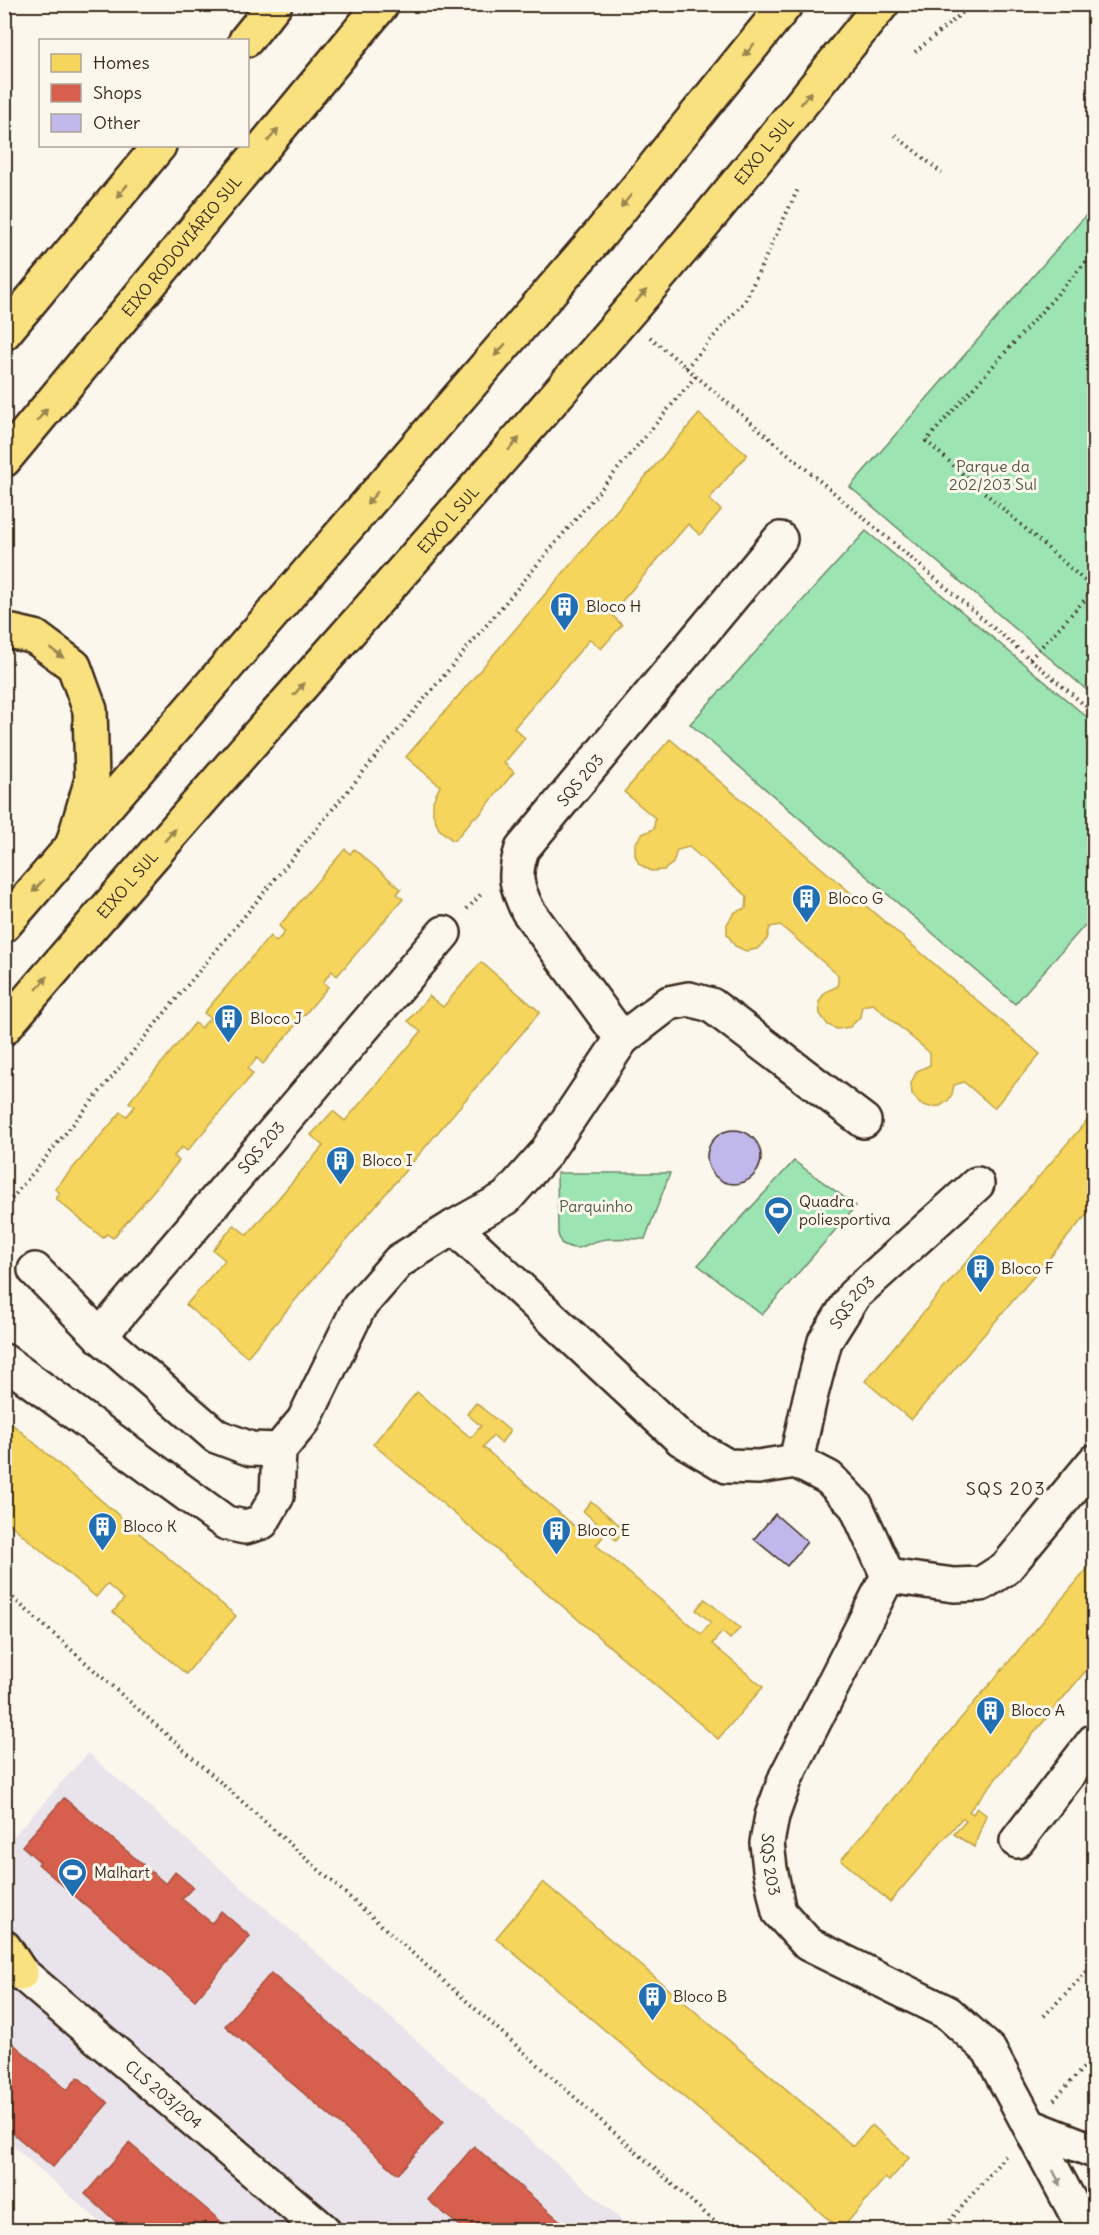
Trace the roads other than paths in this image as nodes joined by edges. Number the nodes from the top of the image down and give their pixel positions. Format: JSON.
{"nodes":[{"id":1,"x":275,"y":4,"type":"edge"},
{"id":2,"x":382,"y":4,"type":"edge"},
{"id":3,"x":786,"y":4,"type":"edge"},
{"id":4,"x":882,"y":4,"type":"edge"},
{"id":5,"x":247,"y":39,"type":"edge"},
{"id":6,"x":158,"y":147,"type":"edge"},
{"id":7,"x":4,"y":333,"type":"edge"},
{"id":8,"x":4,"y":460,"type":"edge"},
{"id":9,"x":780,"y":539,"type":"dead end"},
{"id":10,"x":4,"y":630,"type":"edge"},
{"id":11,"x":72,"y":847,"type":"junction"},
{"id":12,"x":4,"y":925,"type":"edge"},
{"id":13,"x":444,"y":933,"type":"road end"},
{"id":14,"x":4,"y":1028,"type":"edge"},
{"id":15,"x":622,"y":1039,"type":"junction"},
{"id":16,"x":864,"y":1121,"type":"dead end"},
{"id":17,"x":977,"y":1185,"type":"dead end"},
{"id":18,"x":454,"y":1227,"type":"junction"},
{"id":19,"x":35,"y":1270,"type":"dead end"},
{"id":20,"x":100,"y":1336,"type":"junction"},
{"id":21,"x":4,"y":1361,"type":"edge"},
{"id":22,"x":279,"y":1450,"type":"junction"},
{"id":23,"x":796,"y":1461,"type":"junction"},
{"id":24,"x":1095,"y":1462,"type":"edge"},
{"id":25,"x":888,"y":1576,"type":"junction"},
{"id":26,"x":1095,"y":1742,"type":"edge"},
{"id":27,"x":1017,"y":1841,"type":"dead end"},
{"id":28,"x":9,"y":1961,"type":"edge"},
{"id":29,"x":1030,"y":2126,"type":"junction"},
{"id":30,"x":1095,"y":2151,"type":"edge"},
{"id":31,"x":1095,"y":2222,"type":"edge"},
{"id":32,"x":323,"y":2230,"type":"edge"},
{"id":33,"x":1087,"y":2230,"type":"edge"}],
"edges":[{"from":1,"to":5,"type":"main road"},
{"from":8,"to":2,"type":"main road","name":"EIXO RODOVIÁRIO SUL","one_way":true},
{"from":3,"to":11,"type":"main road","one_way":true},
{"from":14,"to":4,"type":"main road","name":"EIXO L SUL","one_way":true},
{"from":6,"to":7,"type":"main road","one_way":true},
{"from":9,"to":15,"type":"street","name":"SQS 203"},
{"from":10,"to":11,"type":"main road","one_way":true},
{"from":11,"to":12,"type":"main road","one_way":true},
{"from":13,"to":20,"type":"street","name":"SQS 203"},
{"from":15,"to":16,"type":"street"},
{"from":15,"to":18,"type":"street"},
{"from":17,"to":23,"type":"street","name":"SQS 203"},
{"from":18,"to":22,"type":"street"},
{"from":18,"to":23,"type":"street"},
{"from":19,"to":20,"type":"street"},
{"from":20,"to":22,"type":"street"},
{"from":21,"to":22,"type":"street"},
{"from":23,"to":25,"type":"street"},
{"from":24,"to":25,"type":"street"},
{"from":25,"to":29,"type":"street","name":"SQS 203"},
{"from":26,"to":27,"type":"street"},
{"from":28,"to":32,"type":"street","name":"CLS 203/204"},
{"from":29,"to":30,"type":"street"},
{"from":29,"to":33,"type":"street","name":"SQS 203","one_way":true},
{"from":31,"to":33,"type":"street"}]}
